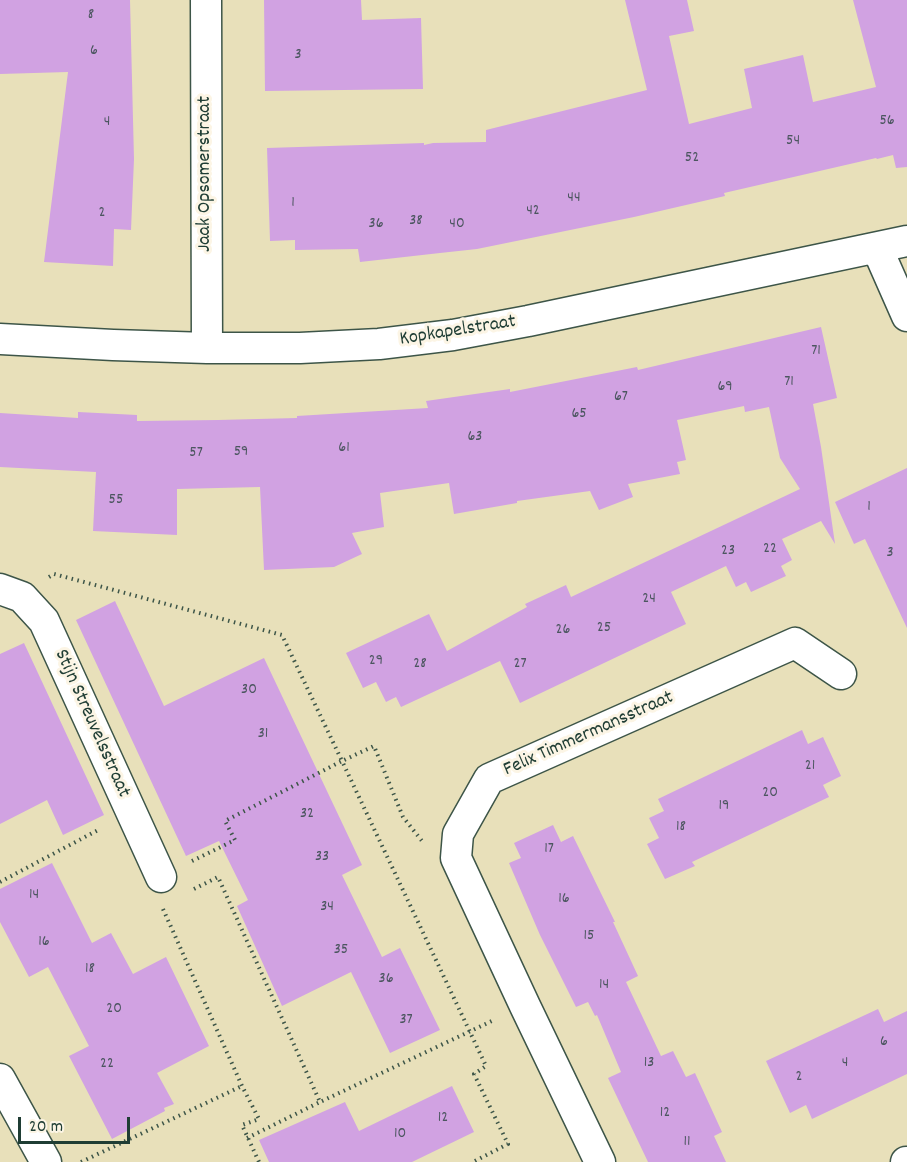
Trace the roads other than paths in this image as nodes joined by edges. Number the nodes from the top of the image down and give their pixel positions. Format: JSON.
{"nodes":[{"id":1,"x":206,"y":0,"type":"edge"},
{"id":2,"x":907,"y":241,"type":"edge"},
{"id":3,"x":877,"y":248,"type":"junction"},
{"id":4,"x":907,"y":316,"type":"edge"},
{"id":5,"x":0,"y":339,"type":"edge"},
{"id":6,"x":207,"y":348,"type":"junction"},
{"id":7,"x":11,"y":593,"type":"edge"},
{"id":8,"x":841,"y":674,"type":"dead end"},
{"id":9,"x":161,"y":877,"type":"road end"},
{"id":10,"x":0,"y":1078,"type":"edge"},
{"id":11,"x":46,"y":1162,"type":"edge"},
{"id":12,"x":600,"y":1162,"type":"edge"}],
"edges":[{"from":1,"to":6,"type":"street","name":"Jaak Opsomerstraat"},
{"from":2,"to":3,"type":"street","name":"Kopkapelstraat"},
{"from":3,"to":4,"type":"street"},
{"from":3,"to":6,"type":"street","name":"Kopkapelstraat"},
{"from":5,"to":6,"type":"street","name":"Kopkapelstraat"},
{"from":7,"to":9,"type":"street","name":"Stijn Streuvelsstraat"},
{"from":8,"to":12,"type":"street","name":"Felix Timmermansstraat"},
{"from":10,"to":11,"type":"street"}]}
